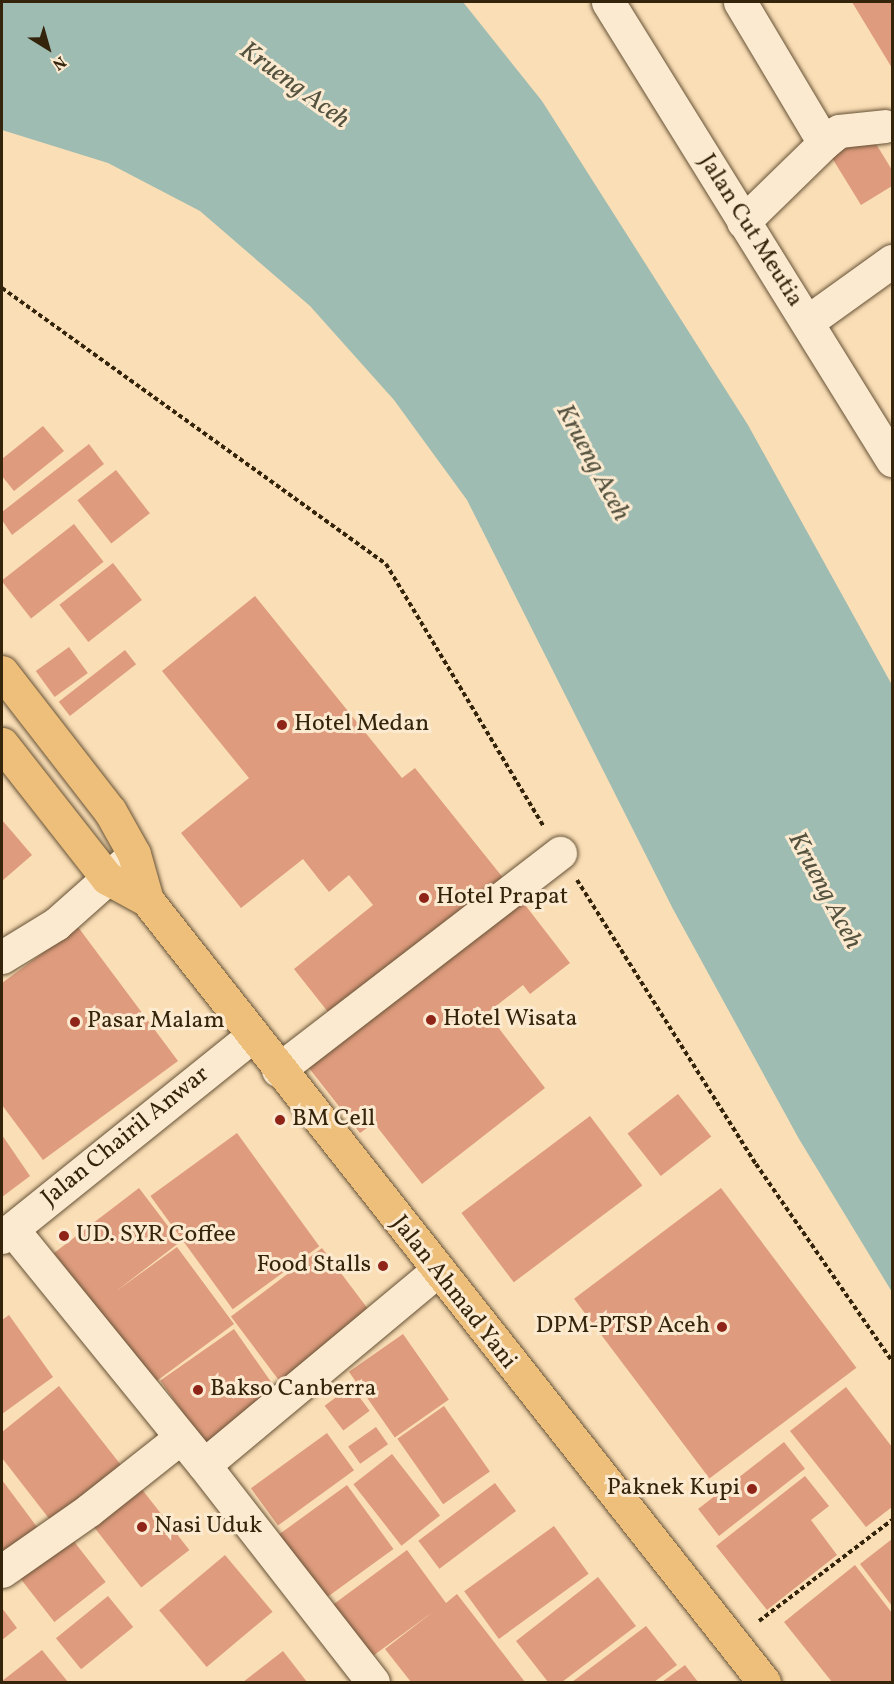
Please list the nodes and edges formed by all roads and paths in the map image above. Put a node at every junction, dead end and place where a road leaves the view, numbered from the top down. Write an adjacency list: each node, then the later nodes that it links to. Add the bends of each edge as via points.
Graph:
1 (608, 2): 5 (street, Jalan Cut Meutia)
2 (740, 2): 4 (street)
3 (885, 126): 4 (street, via 839,131)
4 (824, 143): 5 (street)
5 (743, 222): 8 (street, Jalan Cut Meutia)
6 (892, 261): 8 (street)
7 (2, 288): 12 (path, via 386,564)
8 (807, 322): 9 (street, Jalan Cut Meutia)
9 (891, 455)
10 (2, 672): 13 (main road, Jalan Ahmad Yani, via 110,811)
11 (2, 744): 14 (main road, Jalan Ahmad Yani)
12 (560, 853): 18 (street); 21 (path, via 756,1164)
13 (134, 854): 14 (street); 15 (main road, Jalan Ahmad Yani)
14 (107, 878): 15 (main road, Jalan Ahmad Yani); 16 (street, via 56,924)
15 (147, 900): 17 (main road, Jalan Ahmad Yani)
16 (2, 957)
17 (251, 1036): 18 (main road, Jalan Ahmad Yani); 19 (street, Jalan Chairil Anwar)
18 (278, 1070): 20 (main road, Jalan Ahmad Yani)
19 (7, 1233): 22 (street)
20 (436, 1272): 23 (street); 26 (main road, Jalan Ahmad Yani)
21 (892, 1361)
22 (181, 1437): 23 (street); 25 (street, via 89,1510)
23 (204, 1465): 27 (street)
24 (892, 1520): 26 (path)
25 (2, 1571)
26 (732, 1642): 28 (main road, Jalan Ahmad Yani)
27 (373, 1683)
28 (764, 1683)

